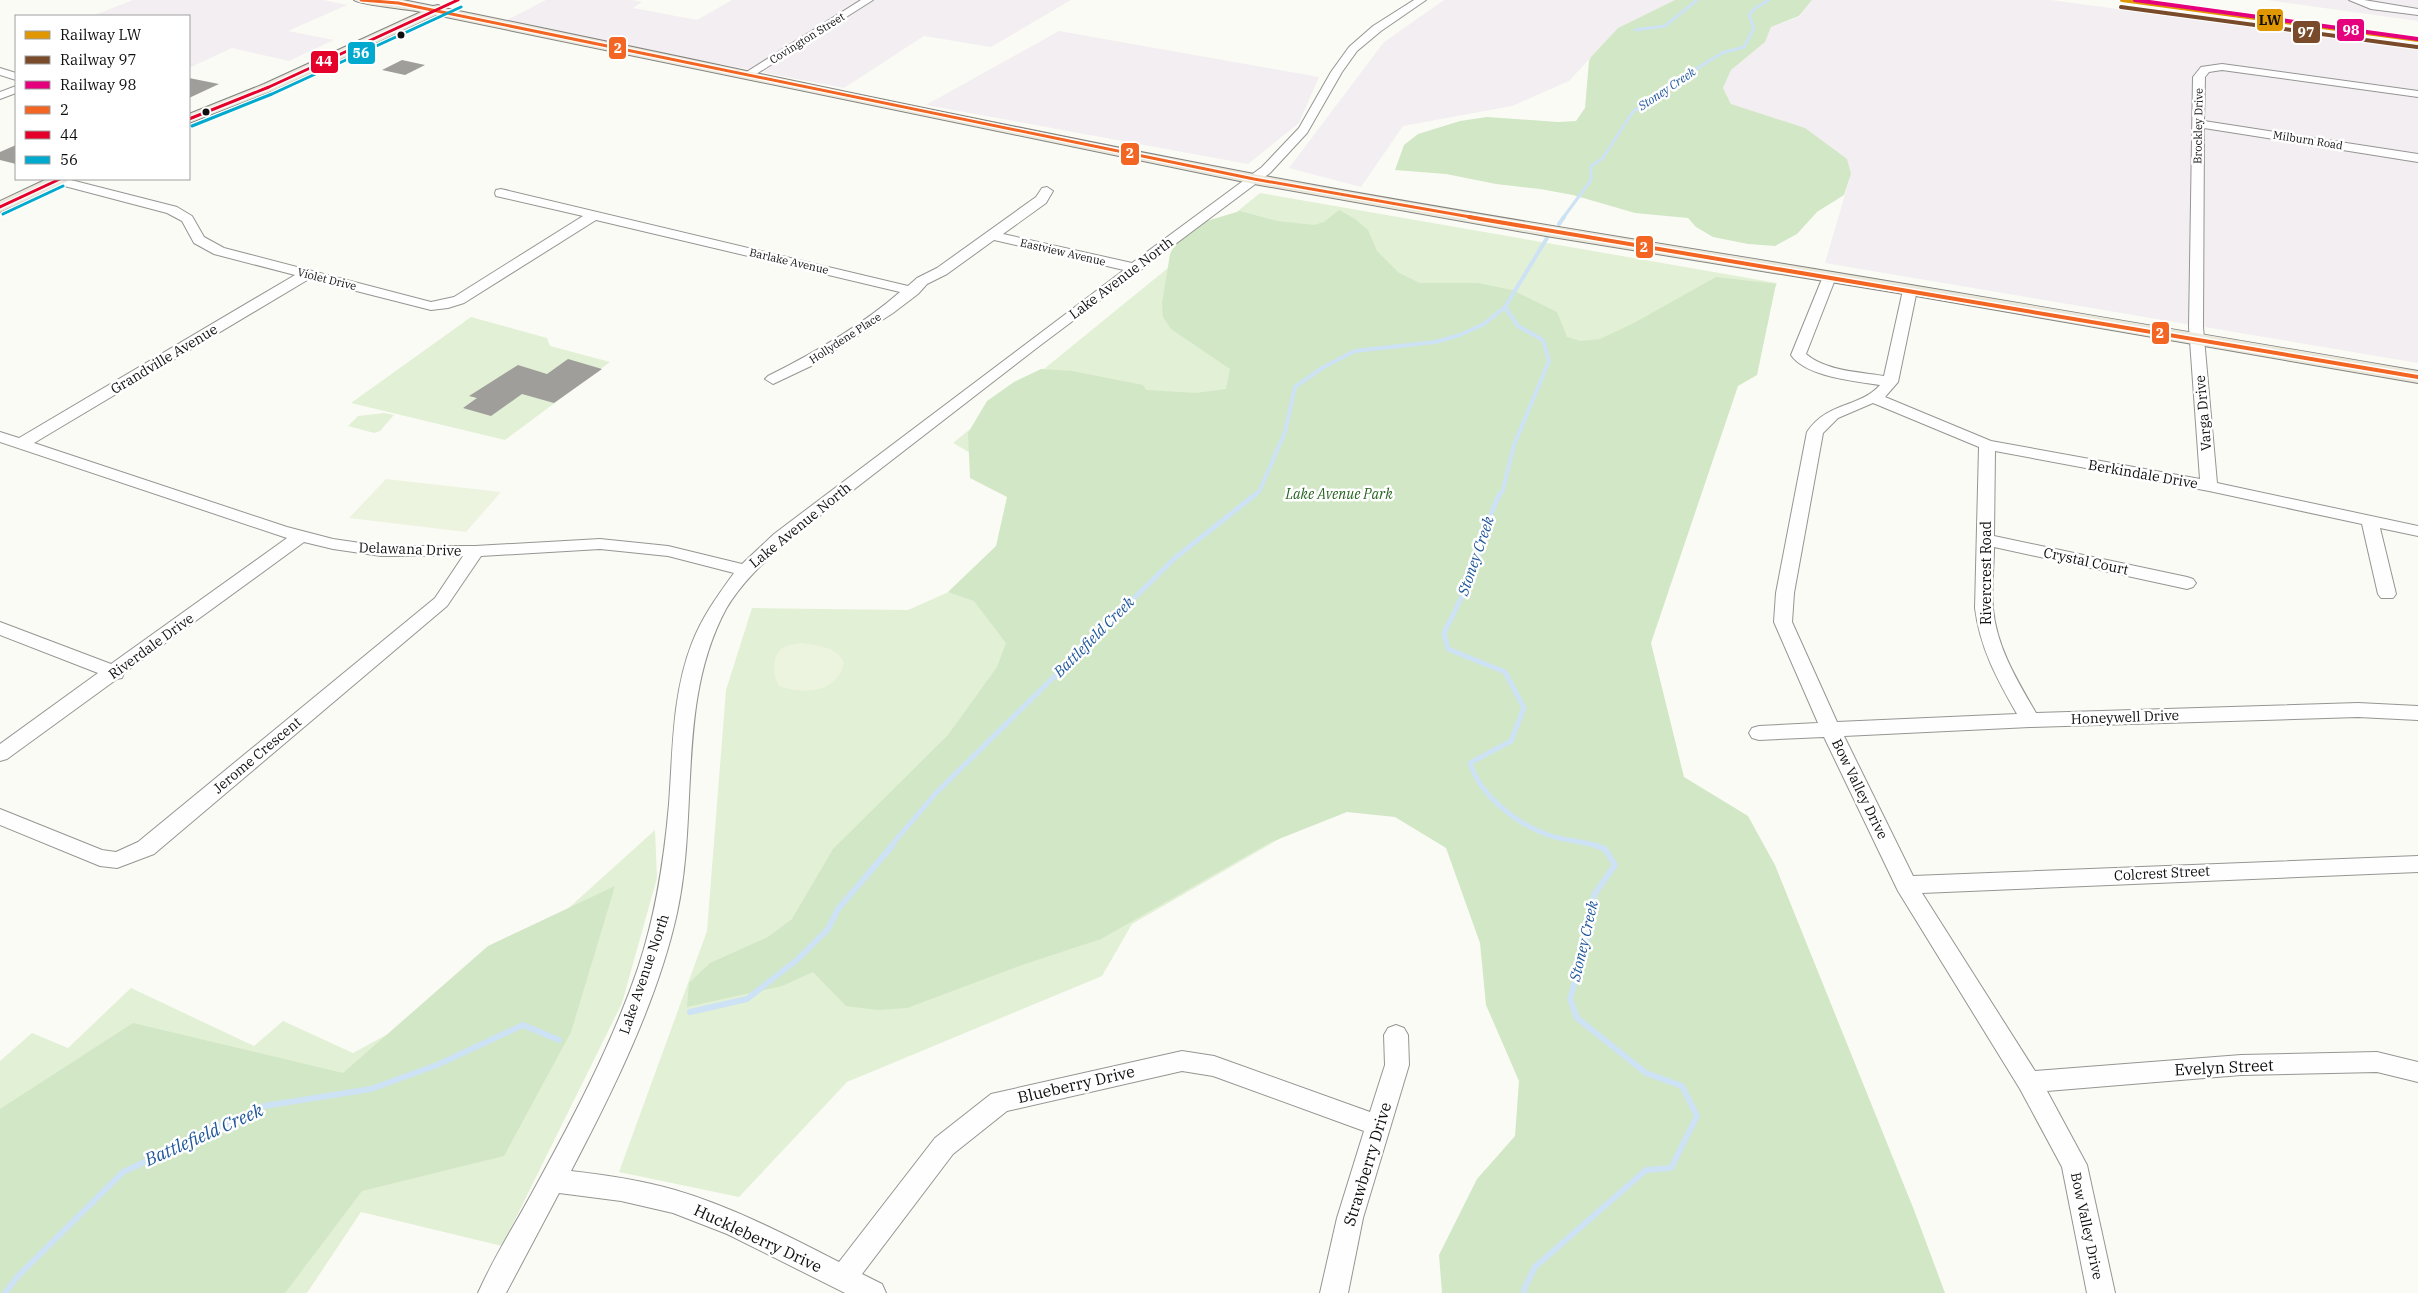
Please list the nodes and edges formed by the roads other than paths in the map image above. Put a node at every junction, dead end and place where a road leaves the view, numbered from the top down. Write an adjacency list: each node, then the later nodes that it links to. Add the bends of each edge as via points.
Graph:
1 (364, 0): 6 (main road)
2 (458, 0): 6 (main road)
3 (868, 0): 9 (street, Covington Street)
4 (1421, 0): 17 (street, Lake Avenue North, via 1353,50 1292,145)
5 (2354, 0): 7 (street, via 2371,6)
6 (427, 10): 9 (main road, via 708,73); 14 (main road, via 263,90)
7 (2418, 12)
8 (0, 71): 10 (street)
9 (746, 76): 17 (main road)
10 (15, 77)
11 (15, 89): 13 (street)
12 (2418, 94): 15 (street, Brockley Drive, via 2212,67 2205,69 2199,77)
13 (0, 96)
14 (190, 118)
15 (2199, 124): 16 (street, Milburn Road); 29 (street, Brockley Drive)
16 (2418, 158)
17 (1254, 179): 24 (street, Lake Avenue North); 26 (main road)
18 (58, 180): 21 (main road); 25 (street, Violet Drive, via 170,209 187,219 199,240 209,247)
19 (1047, 191): 23 (street, via 1042,200)
20 (501, 193): 22 (street, Barlake Avenue)
21 (0, 207)
22 (594, 215): 25 (street, Violet Drive, via 448,304 431,306); 28 (street, Barlake Avenue)
23 (992, 236): 24 (street, Eastview Avenue); 28 (street, via 922,281)
24 (1134, 268): 43 (street, Lake Avenue North, via 780,538)
25 (307, 274): 35 (street, Grandville Avenue)
26 (1828, 277): 27 (main road); 32 (street, via 1798,355 1804,363)
27 (1910, 290): 29 (main road); 32 (street)
28 (913, 291): 31 (street, Hollydene Place, via 806,363)
29 (2196, 339): 30 (main road); 37 (street, Varga Drive)
30 (2418, 377)
31 (773, 379)
32 (1890, 382): 33 (street, Bow Valley Drive, via 1885,391)
33 (1874, 398): 36 (street, Berkindale Drive); 50 (street, Bow Valley Drive, via 1837,411 1820,423 1815,432 1785,593 1783,622)
34 (0, 437): 35 (street, Delawana Drive)
35 (21, 444): 40 (street, Delawana Drive)
36 (1987, 445): 37 (street, Berkindale Drive); 41 (street, Rivercrest Road)
37 (2209, 486): 38 (street, Berkindale Drive)
38 (2370, 521): 39 (street, Berkindale Drive); 45 (street)
39 (2418, 531)
40 (301, 536): 42 (street, Delawana Drive, via 381,551); 47 (street, Riverdale Drive)
41 (1986, 540): 44 (street, Crystal Court); 49 (street, Rivercrest Road, via 1986,629 1991,650)
42 (475, 551): 43 (street, Delawana Drive, via 600,544 668,551); 53 (street, Jerome Crescent, via 441,602 146,848 118,860 100,858)
43 (744, 570): 60 (street, Lake Avenue North, via 712,616 691,672 677,835 664,920 620,1043)
44 (2186, 583)
45 (2387, 594)
46 (0, 628): 47 (street)
47 (115, 673): 52 (street, Riverdale Drive)
48 (2418, 713): 49 (street, Honeywell Drive, via 2358,710)
49 (2030, 720): 50 (street, Honeywell Drive)
50 (1831, 730): 51 (street, Honeywell Drive); 55 (street, Bow Valley Drive)
51 (1759, 733)
52 (0, 754)
53 (0, 817)
54 (2418, 864): 55 (street, Colcrest Street)
55 (1906, 884): 58 (street, Bow Valley Drive)
56 (1396, 1035): 59 (street, Strawberry Drive, via 1397,1065)
57 (2418, 1072): 58 (street, Evelyn Street, via 2377,1062 2241,1065)
58 (2030, 1082): 65 (street, Bow Valley Drive, via 2074,1165)
59 (1379, 1126): 61 (street, Blueberry Drive, via 1214,1066 1182,1060 1000,1102 944,1146); 64 (street, Strawberry Drive, via 1350,1218)
60 (551, 1181): 61 (street, Huckleberry Drive, via 596,1185 688,1206 725,1220); 62 (street, Lake Avenue North)
61 (843, 1278): 63 (street, Huckleberry Drive)
62 (492, 1293)
63 (872, 1293)
64 (1334, 1293)
65 (2101, 1293)

